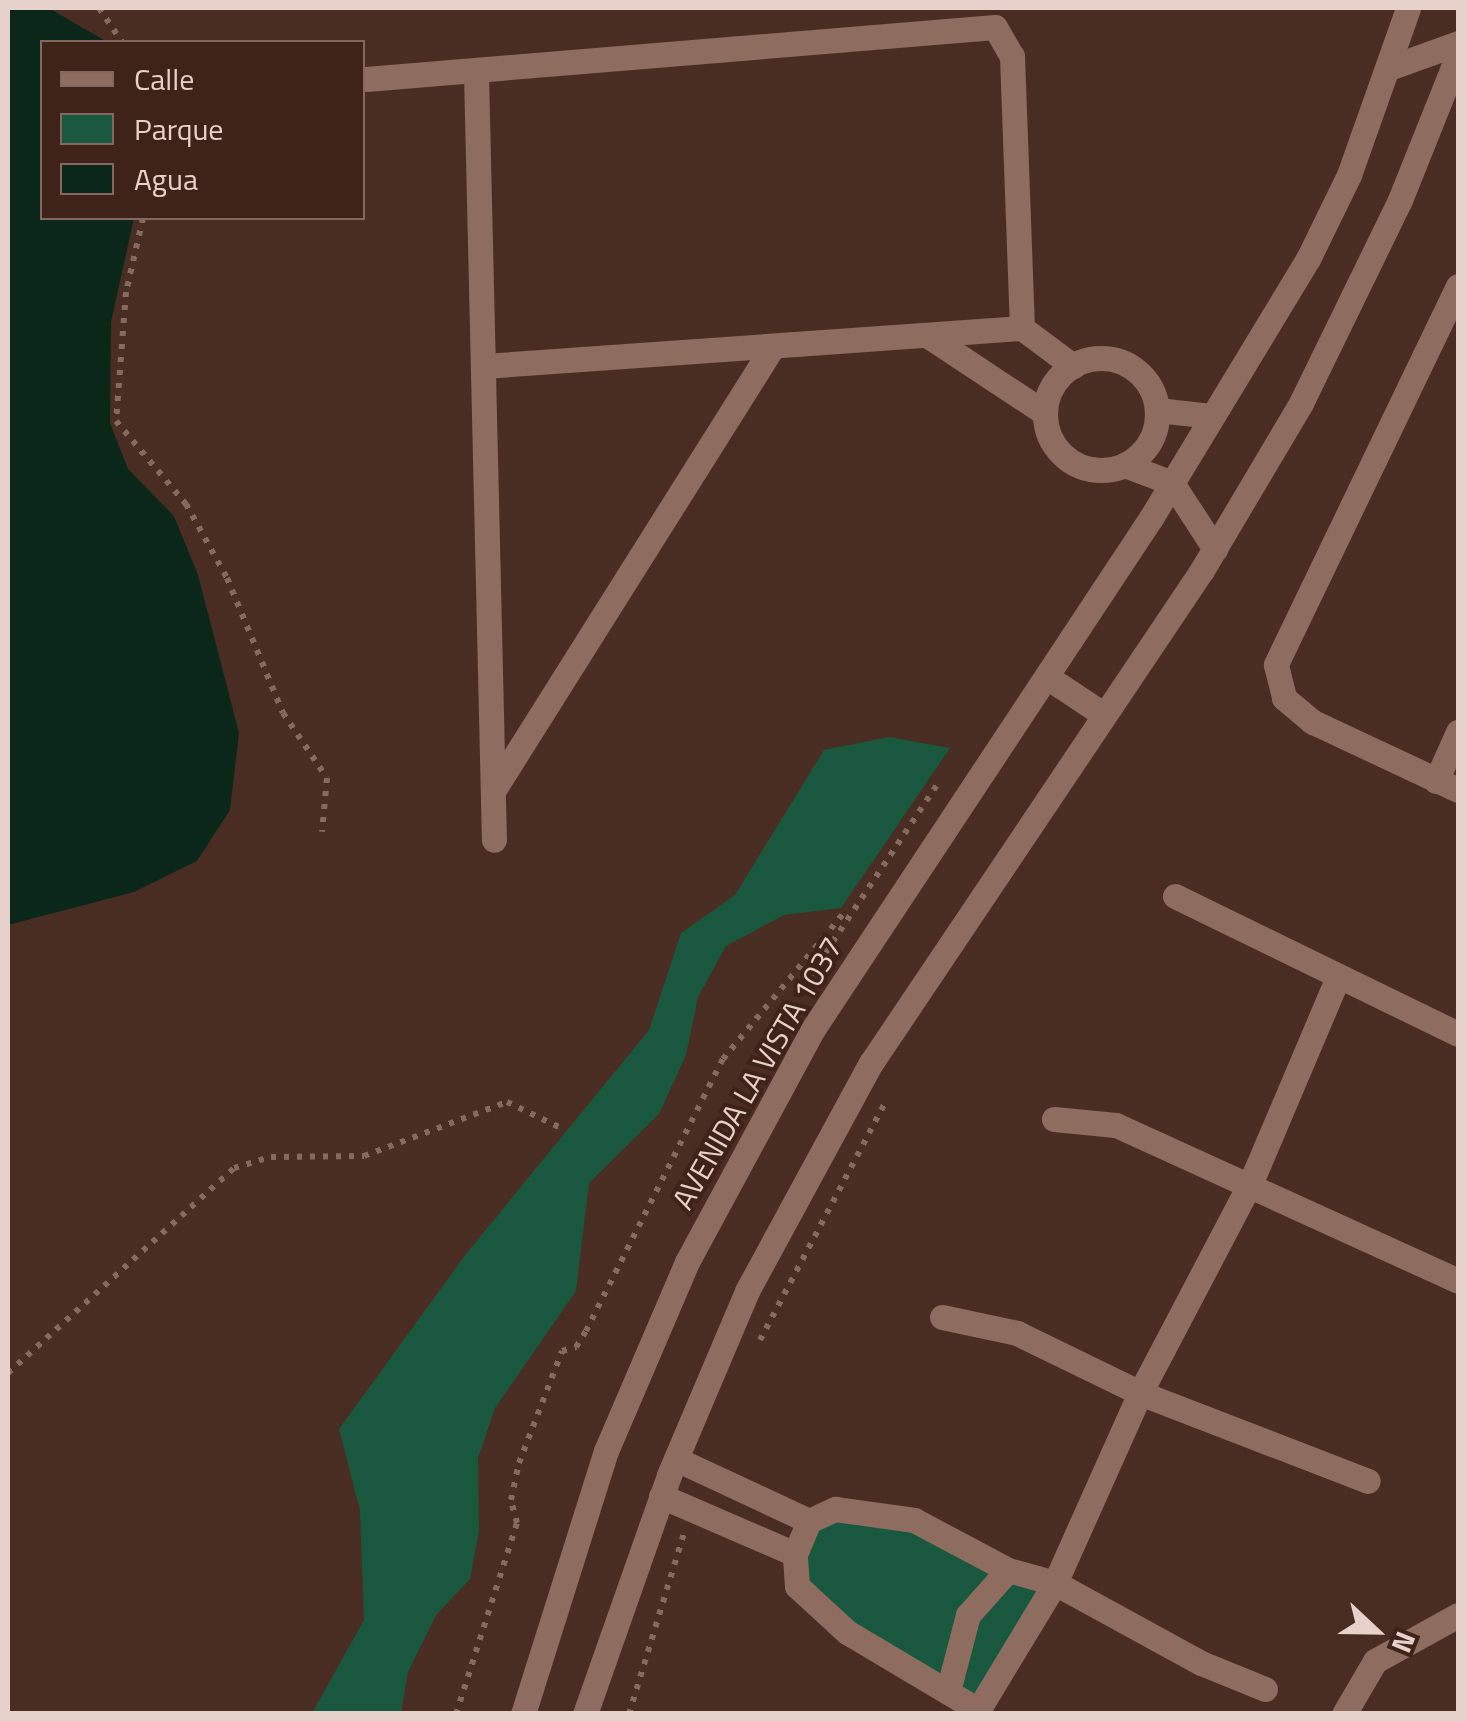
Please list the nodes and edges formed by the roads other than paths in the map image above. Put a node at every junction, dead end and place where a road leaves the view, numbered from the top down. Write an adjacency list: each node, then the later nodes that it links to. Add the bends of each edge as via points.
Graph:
1 (1408, 8): 4 (street, AVENIDA LA VISTA 1037)
2 (1458, 42): 4 (street)
3 (1458, 55): 18 (street, via 1400,200 1302,403)
4 (1389, 68): 15 (street, AVENIDA LA VISTA 1037, via 1308,259)
5 (476, 73): 6 (street); 8 (street, via 995,27 1012,56); 11 (street)
6 (366, 79)
7 (1458, 286): 22 (street, via 1276,666 1284,698 1313,722)
8 (1022, 328): 9 (street); 12 (street)
9 (930, 337): 10 (street); 14 (street)
10 (770, 352): 11 (street); 23 (street)
11 (484, 366): 23 (street)
12 (1074, 366): 13 (street, via 1100,358 1127,365 1148,383); 14 (street, via 1053,386)
13 (1157, 410): 15 (street); 16 (street, via 1152,436)
14 (1045, 413): 16 (street, via 1064,456 1093,470)
15 (1211, 416): 17 (street, AVENIDA LA VISTA 1037)
16 (1125, 465): 17 (street)
17 (1172, 483): 18 (street); 19 (street, AVENIDA LA VISTA 1037)
18 (1209, 560): 20 (street)
19 (1047, 677): 20 (street); 43 (street, AVENIDA LA VISTA 1037, via 814,1029 687,1262 606,1451)
20 (1102, 714): 33 (street, via 871,1063 746,1291)
21 (1458, 732): 22 (street)
22 (1447, 785)
23 (493, 790): 24 (street)
24 (494, 840)
25 (1174, 896): 26 (street)
26 (1337, 979): 27 (street); 29 (street)
27 (1458, 1034)
28 (1054, 1119): 29 (street, via 1116,1124)
29 (1251, 1182): 30 (street); 32 (street)
30 (1458, 1281)
31 (942, 1317): 32 (street, via 1016,1333)
32 (1140, 1393): 34 (street); 39 (street)
33 (676, 1459): 35 (street); 36 (street)
34 (1368, 1480)
35 (662, 1496): 37 (street); 45 (street)
36 (809, 1521): 37 (street); 38 (street, via 835,1509 914,1520)
37 (795, 1554): 42 (street, via 798,1586 848,1632)
38 (1008, 1570): 39 (street); 42 (street, via 968,1616)
39 (1055, 1583): 41 (street, via 1201,1664); 44 (street)
40 (1458, 1615): 46 (street, via 1376,1661)
41 (1265, 1689)
42 (948, 1691): 44 (street)
43 (525, 1712)
44 (978, 1712)
45 (585, 1714)
46 (1344, 1714)

